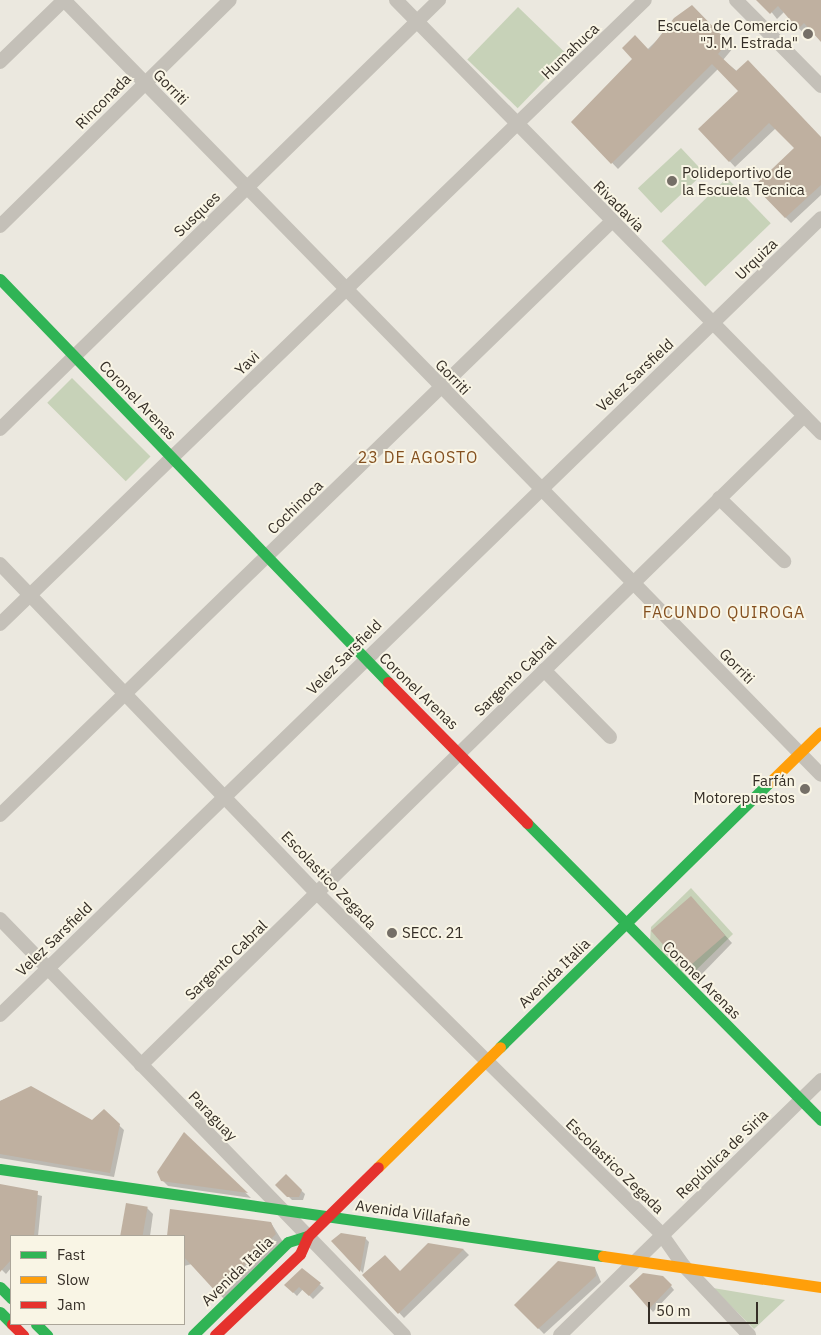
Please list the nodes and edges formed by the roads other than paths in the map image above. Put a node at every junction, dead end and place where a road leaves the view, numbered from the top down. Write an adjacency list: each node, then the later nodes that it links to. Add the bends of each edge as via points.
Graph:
1 (64, 0): 8 (street); 9 (street, Gorriti)
2 (230, 0): 9 (street, Rinconada)
3 (396, 0): 7 (street, Rivadavia)
4 (440, 0): 7 (street, Susques)
5 (645, 0): 11 (street, Humahuca)
6 (736, 0): 10 (street)
7 (416, 23): 11 (street, Rivadavia); 12 (street, Susques)
8 (0, 62)
9 (145, 84): 12 (street, Gorriti); 15 (street, Rinconada)
10 (821, 86)
11 (517, 125): 14 (street, Rivadavia); 17 (street, Yavi)
12 (246, 188): 17 (street, Gorriti); 19 (street, Susques)
13 (821, 218): 18 (street, Urquiza)
14 (612, 221): 18 (street, Rivadavia); 20 (street, Cochinoca)
15 (0, 226)
16 (0, 279): 19 (street, Coronel Arenas)
17 (346, 290): 20 (street, Gorriti); 24 (street, Yavi)
18 (713, 324): 21 (street, Rivadavia); 25 (street, Velez Sarsfield)
19 (74, 356): 22 (street, Susques); 24 (street, Coronel Arenas)
20 (440, 388): 25 (street, Gorriti); 27 (street, Cochinoca)
21 (804, 416): 23 (street, Rivadavia); 26 (street, Sargento Cabral)
22 (0, 429)
23 (821, 433)
24 (173, 458): 27 (street, Coronel Arenas); 31 (street, Yavi)
25 (538, 488): 30 (street, Gorriti); 33 (street, Velez Sarsfield)
26 (719, 498): 28 (street); 30 (street, Sargento Cabral)
27 (267, 556): 33 (street, Coronel Arenas); 35 (street, Cochinoca)
28 (784, 561)
29 (0, 564): 31 (street, Escolastico Zegada)
30 (632, 584): 34 (street, Sargento Cabral); 39 (street, Gorriti)
31 (30, 595): 32 (street, Yavi); 35 (street, Escolastico Zegada)
32 (0, 624)
33 (365, 659): 38 (street, Coronel Arenas); 41 (street, Velez Sarsfield)
34 (544, 670): 37 (street); 38 (street, Sargento Cabral)
35 (126, 693): 41 (street, Escolastico Zegada); 42 (street, Cochinoca)
36 (821, 732): 39 (street, Avenida Italia)
37 (610, 737)
38 (460, 752): 43 (street, Sargento Cabral); 45 (street, Coronel Arenas)
39 (800, 753): 40 (street, Gorriti); 45 (street, Avenida Italia)
40 (821, 775)
41 (227, 796): 43 (street, Escolastico Zegada); 46 (street, Velez Sarsfield)
42 (0, 815)
43 (317, 893): 48 (street, Escolastico Zegada); 49 (street, Sargento Cabral)
44 (0, 919): 46 (street, Paraguay)
45 (625, 924): 48 (street, Avenida Italia); 51 (street, Coronel Arenas)
46 (47, 967): 47 (street, Velez Sarsfield); 49 (street, Paraguay)
47 (0, 1015)
48 (485, 1061): 55 (street, Avenida Italia); 56 (street, Escolastico Zegada)
49 (141, 1065): 54 (street, Paraguay)
50 (821, 1080): 51 (street, República de Siria)
51 (801, 1099): 52 (street, Coronel Arenas); 56 (street, República de Siria)
52 (821, 1120)
53 (0, 1169): 54 (street, Avenida Villafañe)
54 (279, 1207): 55 (street, Avenida Villafañe); 57 (street, Paraguay)
55 (328, 1216): 57 (street, Avenida Italia); 58 (street, Avenida Villafañe)
56 (662, 1235): 58 (street, República de Siria); 59 (street, Escolastico Zegada)
57 (308, 1236): 69 (street, Avenida Italia, via 288,1242); 70 (street, Avenida Italia, via 300,1254); 71 (street, Paraguay)
58 (638, 1260): 59 (street, Avenida Villafañe); 72 (street, República de Siria)
59 (684, 1266): 61 (street, Avenida Villafañe); 73 (street)
60 (0, 1287): 62 (street)
61 (821, 1287)
62 (10, 1297)
63 (0, 1312): 64 (street)
64 (10, 1322)
65 (13, 1325): 67 (street)
66 (37, 1325): 68 (street)
67 (23, 1335)
68 (47, 1335)
69 (193, 1335)
70 (215, 1335)
71 (404, 1335)
72 (560, 1335)
73 (749, 1335)

